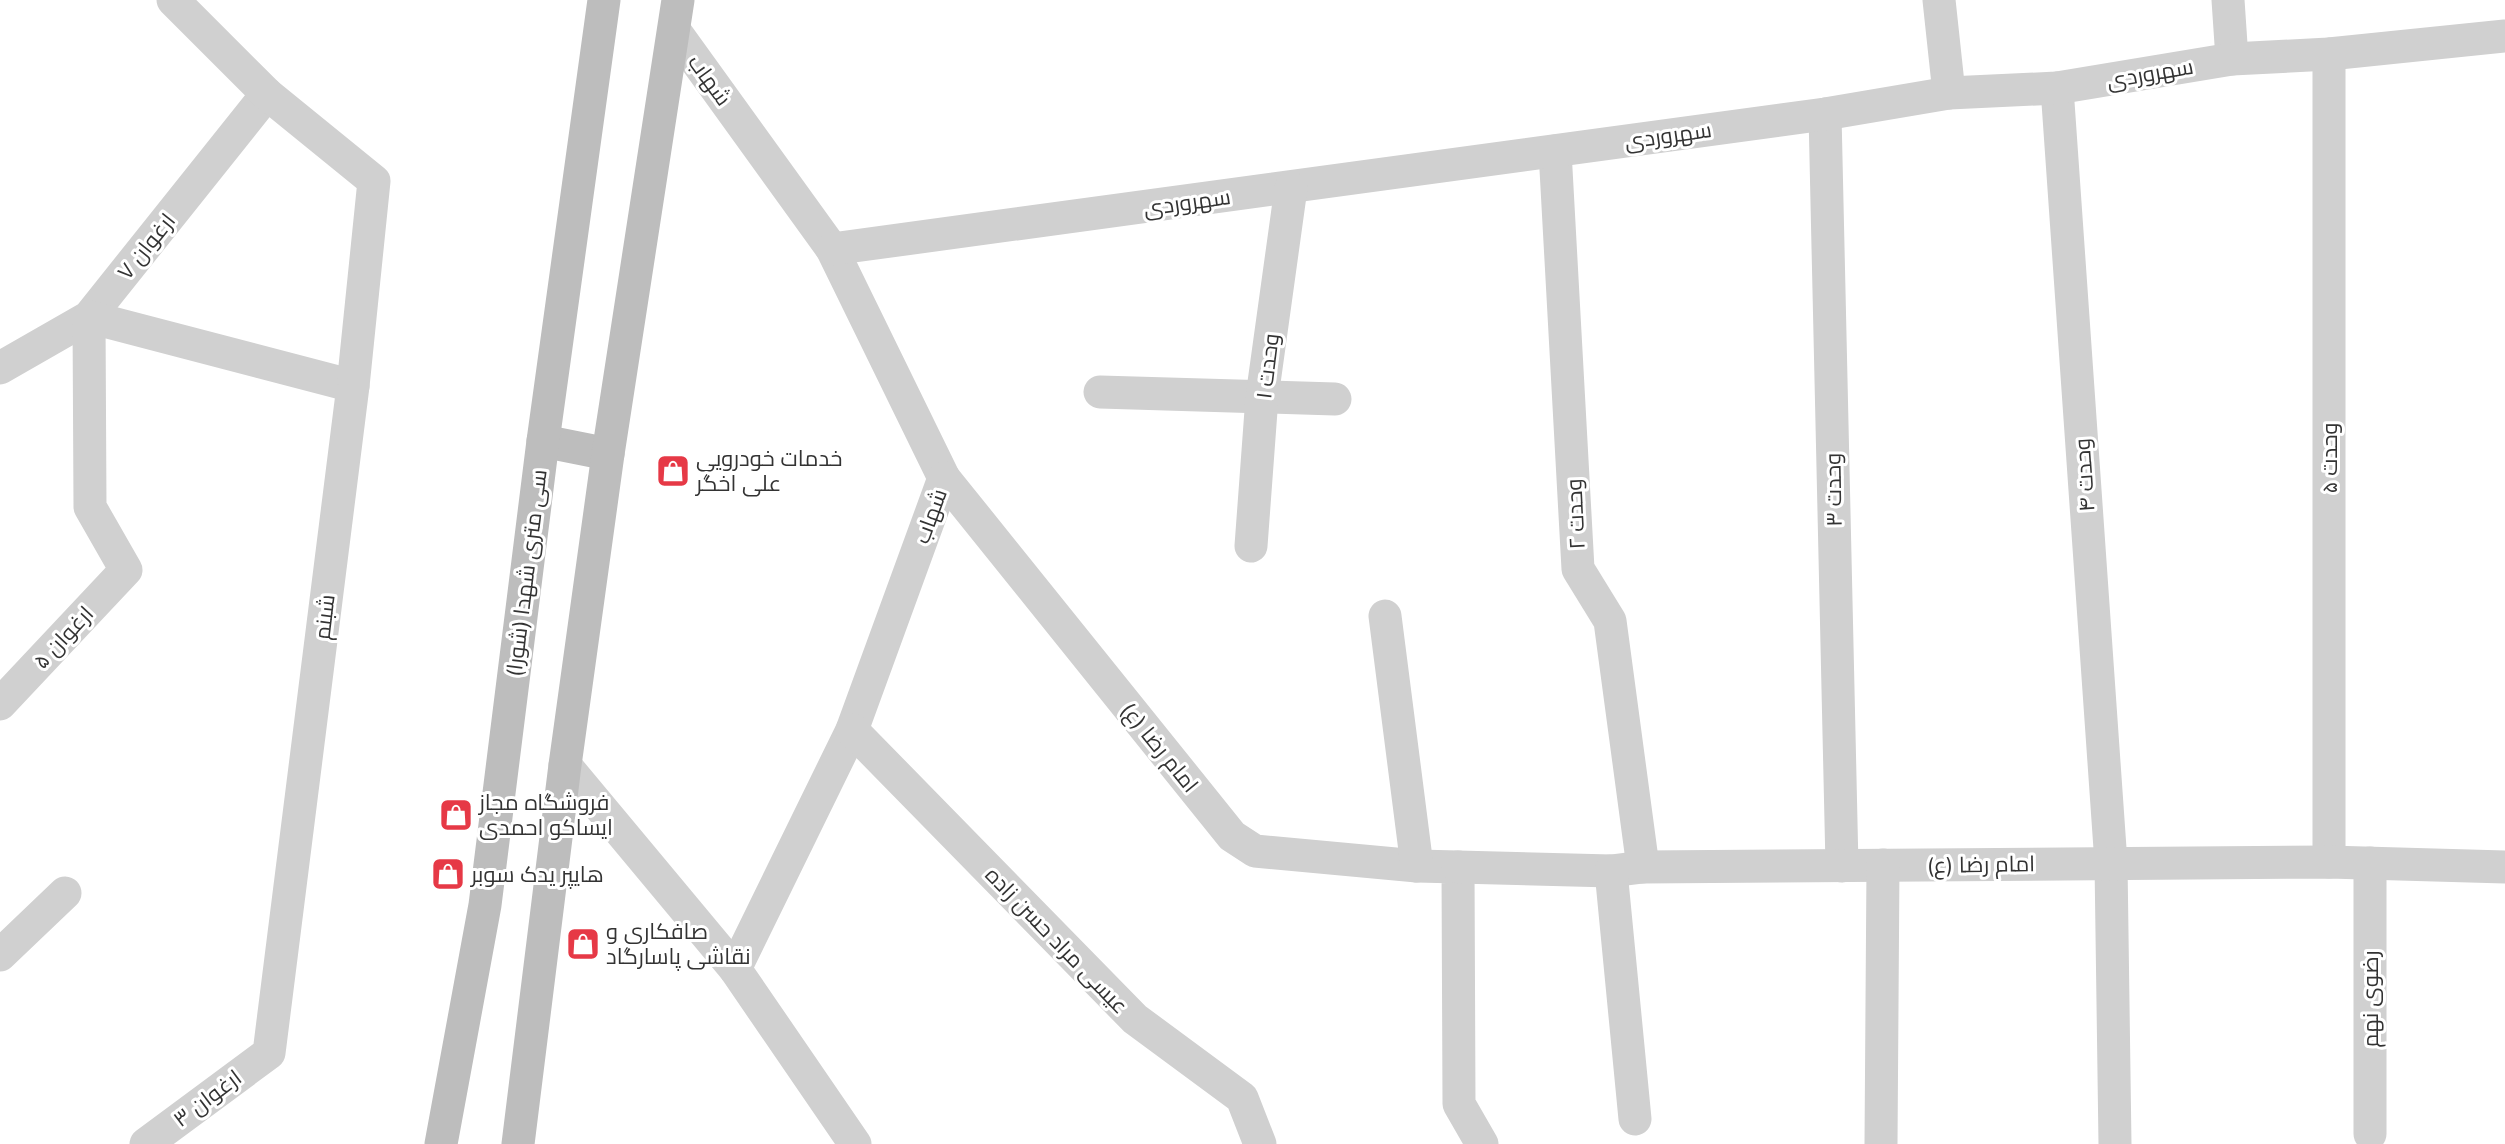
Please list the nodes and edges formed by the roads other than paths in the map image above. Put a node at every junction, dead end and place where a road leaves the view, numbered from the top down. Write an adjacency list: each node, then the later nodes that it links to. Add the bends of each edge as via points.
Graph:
1 (173, 0): 11 (street)
2 (604, 0): 22 (main road, سی متری شهدا (شورا))
3 (1939, 0): 10 (street)
4 (2228, 0): 8 (street)
5 (676, 15): 15 (street, شهاب); 23 (main road)
6 (2505, 36): 7 (street, سهروردی)
7 (2329, 54): 8 (street, سهروردی); 30 (street, وحدت ۵)
8 (2232, 59): 9 (street, سهروردی)
9 (2057, 88): 10 (street, سهروردی); 31 (street, وحدت ۴)
10 (1949, 93): 12 (street, سهروردی)
11 (267, 94): 16 (street, ارغوان ۷); 18 (street, شبنم, via 374,181)
12 (1825, 114): 13 (street, سهروردی); 35 (street, وحدت ۳)
13 (1555, 151): 14 (street, سهروردی); 37 (street, وحدت ۲, via 1578,569 1610,621)
14 (1291, 188): 15 (street, سهروردی); 20 (street, وحدت ۱)
15 (832, 249): 24 (street, شهاب)
16 (89, 317): 17 (street, ارغوان ۷); 18 (street); 27 (street, ارغوان ۵, via 90,507 126,570)
17 (0, 368)
18 (353, 386): 43 (street, شبنم)
19 (1100, 392): 20 (street)
20 (1262, 397): 21 (street); 25 (street, وحدت ۱)
21 (1335, 399)
22 (543, 441): 23 (main road); 47 (main road, سی متری شهدا (شورا), via 484,905)
23 (608, 454): 29 (main road)
24 (944, 478): 28 (street, شهاب); 34 (street, امام رضا (ع), via 1232,836 1255,851)
25 (1251, 546)
26 (1385, 616): 34 (street)
27 (0, 704)
28 (852, 730): 42 (street, شهاب); 50 (street, عیسی مراد حسن زاده, via 1135,1019 1242,1098)
29 (566, 765): 42 (street); 48 (main road)
30 (2329, 862): 31 (street, امام رضا (ع)); 32 (street, امام رضا (ع))
31 (2111, 863): 33 (street, امام رضا (ع)); 53 (street, وحدت ۴)
32 (2370, 863): 38 (street, امام رضا (ع)); 45 (street, رضوی نهم)
33 (1883, 865): 35 (street, امام رضا (ع)); 52 (street)
34 (1417, 866): 36 (street, امام رضا (ع))
35 (1842, 866): 37 (street, امام رضا (ع))
36 (1458, 867): 39 (street, امام رضا (ع)); 51 (street, via 1459,1104)
37 (1643, 867): 39 (street, امام رضا (ع))
38 (2505, 867)
39 (1611, 871): 44 (street)
40 (65, 893): 41 (street)
41 (0, 955)
42 (735, 969): 49 (street)
43 (268, 1053): 46 (street, ارغوان ۳)
44 (1635, 1119)
45 (2370, 1134)
46 (146, 1144)
47 (441, 1144)
48 (518, 1144)
49 (855, 1144)
50 (1260, 1144)
51 (1482, 1144)
52 (1881, 1144)
53 (2115, 1144)

